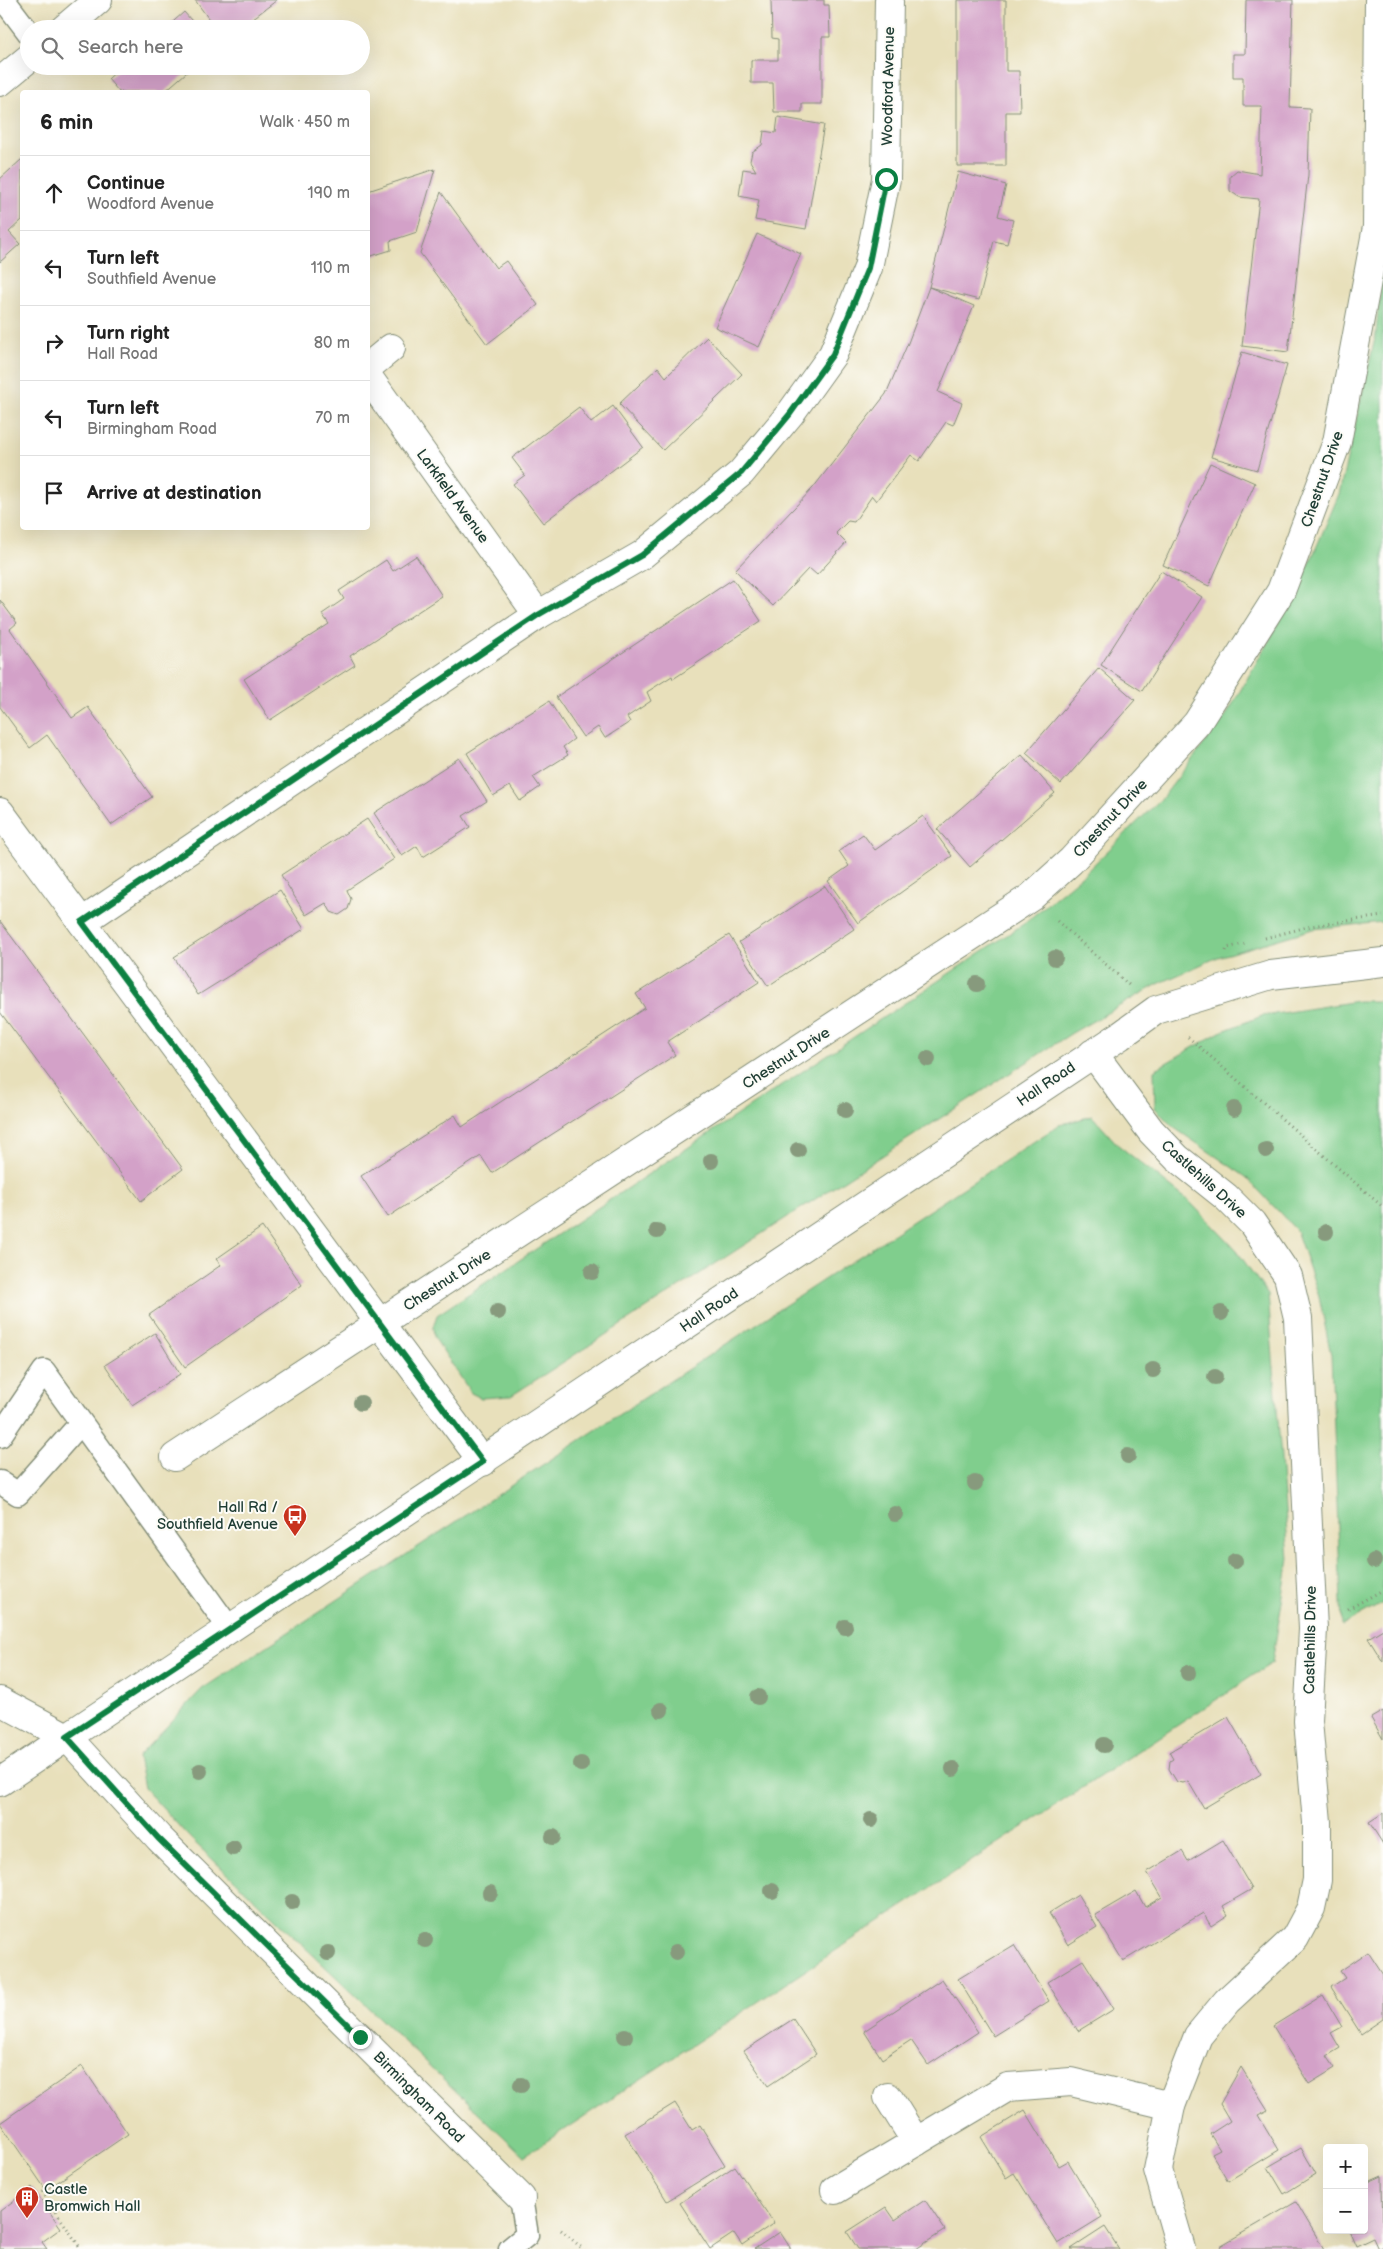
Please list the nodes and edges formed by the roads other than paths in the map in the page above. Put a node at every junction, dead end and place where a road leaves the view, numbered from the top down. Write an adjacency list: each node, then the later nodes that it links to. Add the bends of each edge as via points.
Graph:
1 (4, 0): 6 (lane)
2 (98, 0): 5 (street)
3 (889, 0): 12 (street, Woodford Avenue, via 886,179 868,268 833,354 790,414 741,473 642,555)
4 (1379, 0): 17 (street, Chestnut Drive, via 1377,228 1337,442 1281,591 1197,723 1071,861 1031,897)
5 (75, 20)
6 (20, 22)
7 (20, 65): 8 (street)
8 (0, 82)
9 (391, 348): 10 (street)
10 (370, 365)
11 (370, 380): 12 (street, Larkfield Avenue)
12 (538, 615): 14 (street, Woodford Avenue)
13 (0, 812): 14 (street)
14 (82, 922): 17 (street)
15 (1383, 962): 16 (street, Hall Road, via 1271,975 1156,1010)
16 (1093, 1053): 21 (street, Hall Road); 28 (street, Castlehills Drive, via 1151,1131 1252,1223 1288,1276 1298,1318 1313,1629 1308,1721 1317,1822 1317,1880 1311,1908 1295,1938 1227,2001 1198,2036)
17 (380, 1324): 20 (street, Chestnut Drive); 21 (street)
18 (80, 1424): 19 (lane, via 44,1371); 22 (lane, via 18,1494); 23 (lane)
19 (0, 1436)
20 (174, 1457)
21 (483, 1462): 23 (street, Hall Road)
22 (0, 1482)
23 (230, 1630): 25 (street, Hall Road)
24 (0, 1701): 25 (street, Birmingham Road)
25 (67, 1737): 26 (street, Hall Road); 31 (street, Birmingham Road, via 158,1838)
26 (0, 1782)
27 (888, 2097): 29 (street)
28 (1171, 2106): 29 (street, via 1071,2082 1008,2087); 33 (street, Castlehills Drive, via 1158,2170)
29 (916, 2142): 30 (street)
30 (835, 2190)
31 (521, 2198): 32 (lane, Birmingham Road, via 527,2235)
32 (510, 2249)
33 (1181, 2249)

